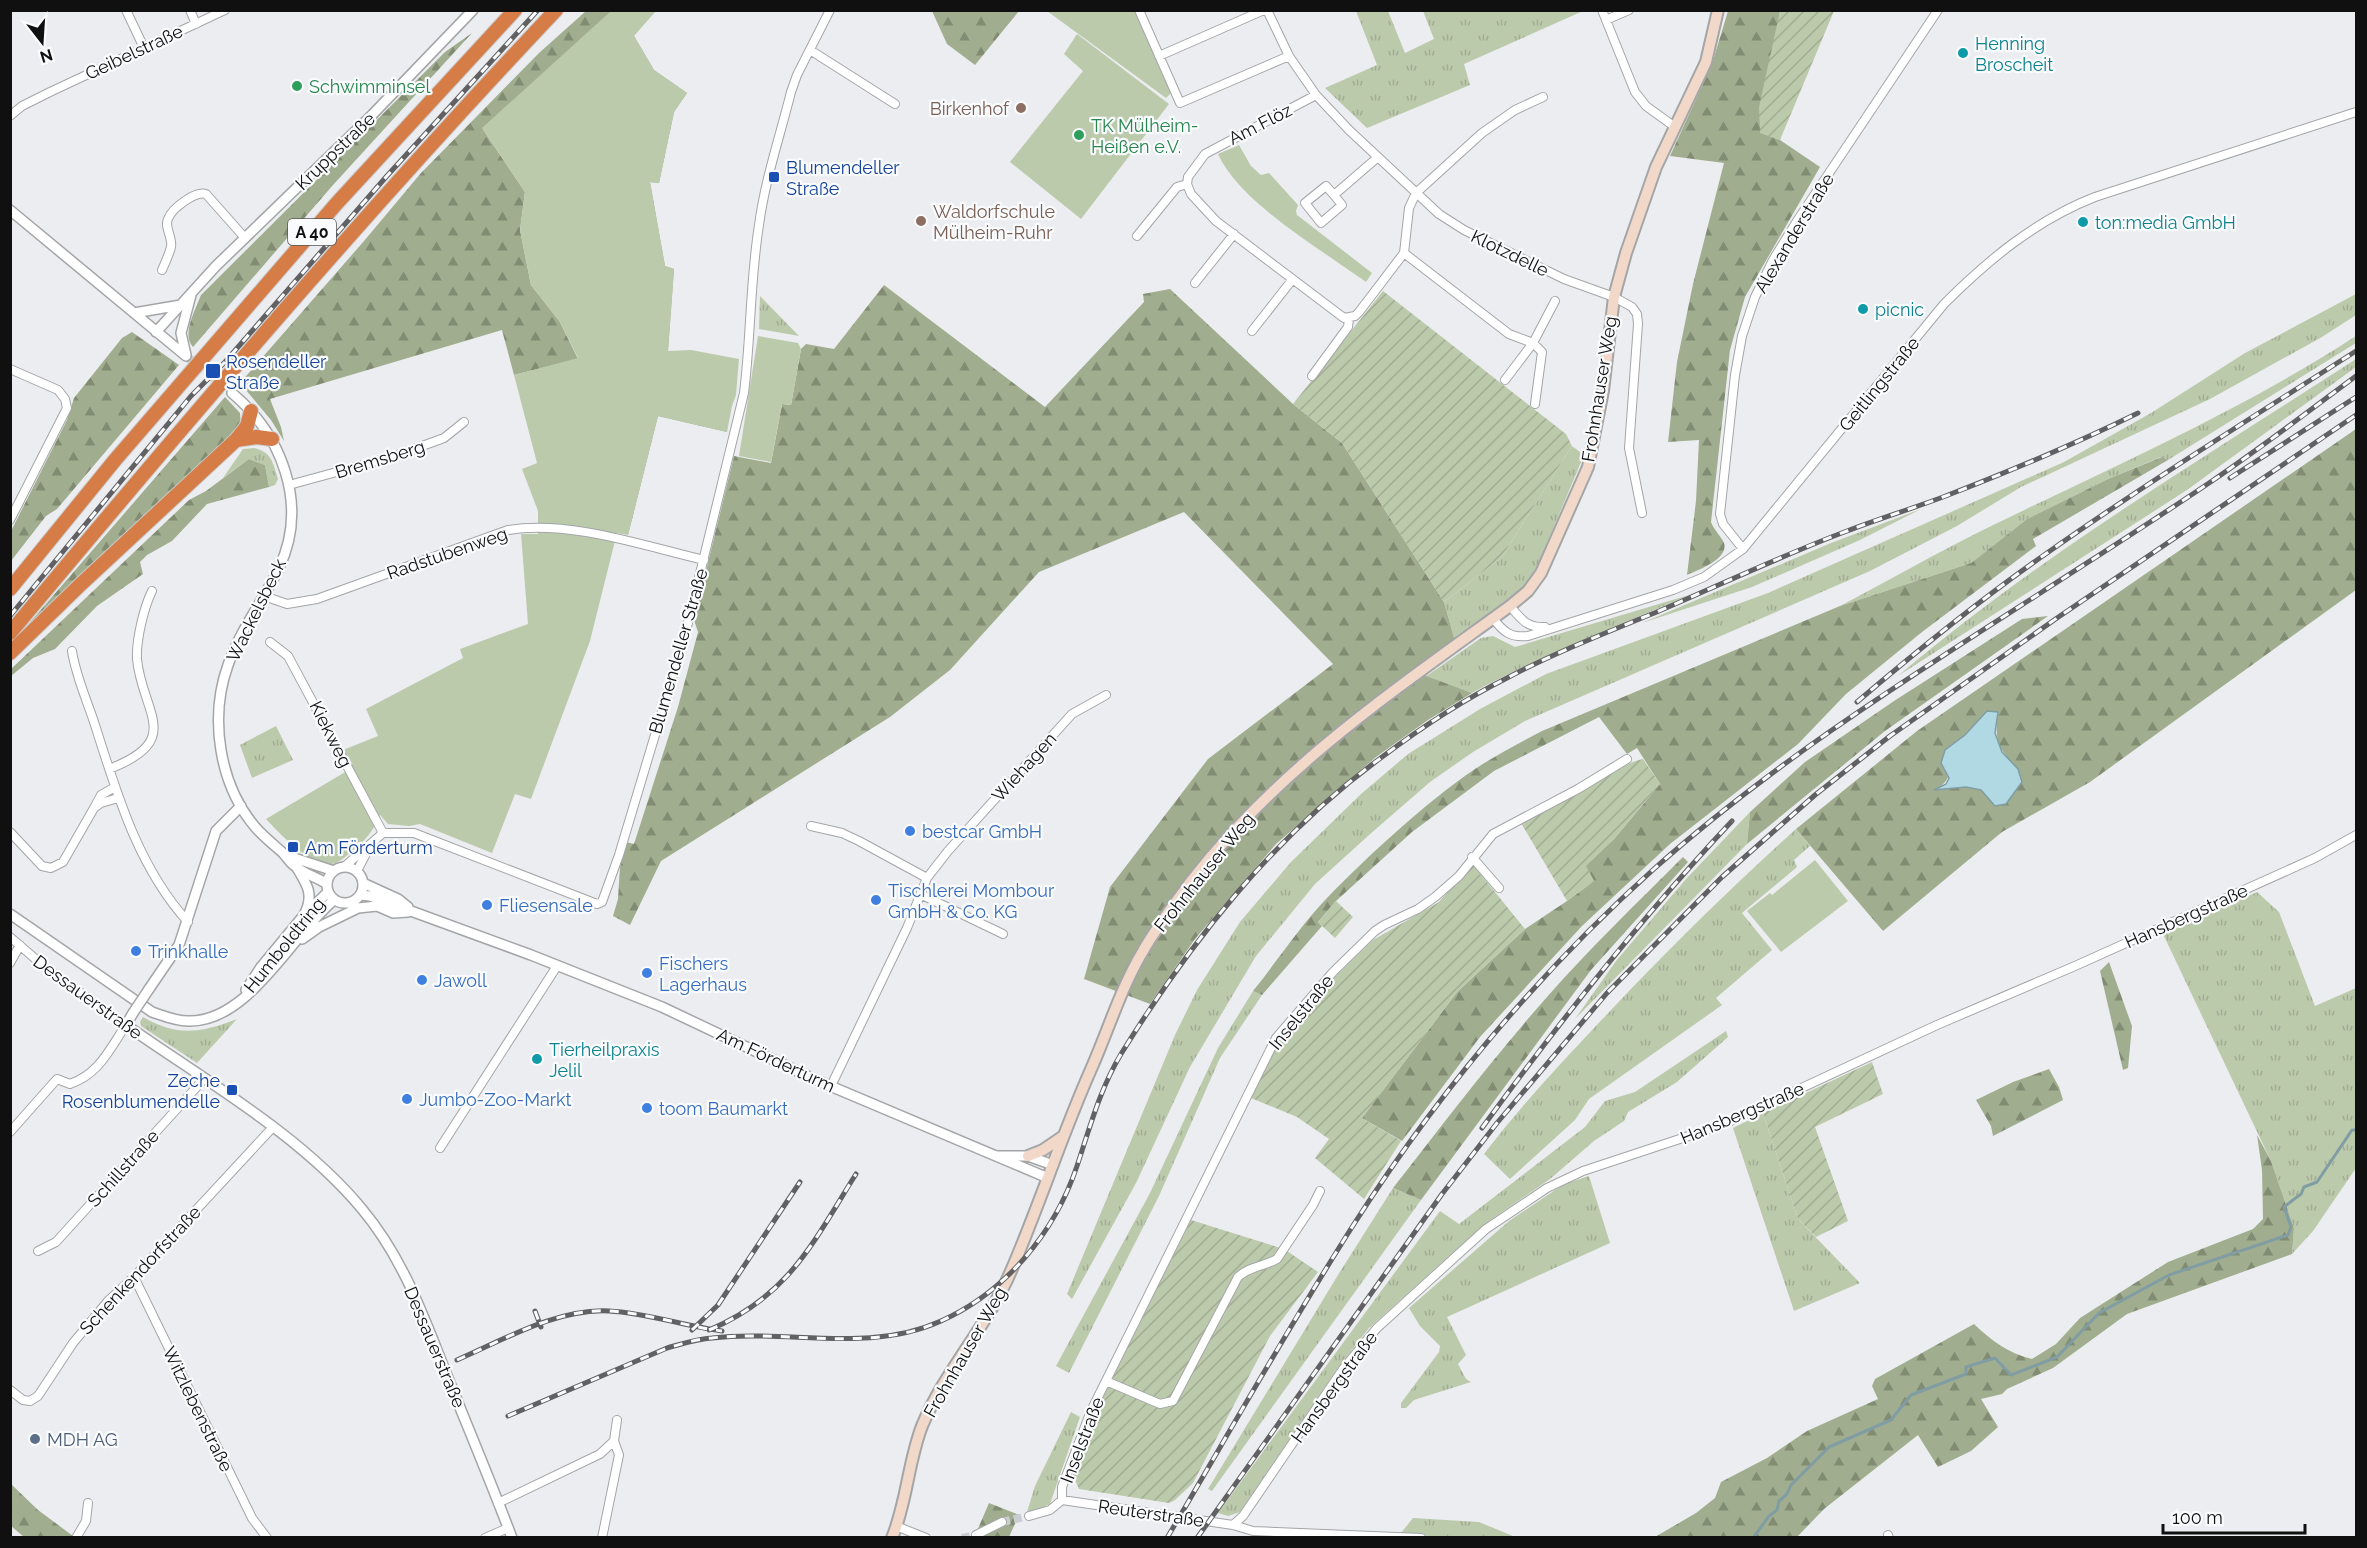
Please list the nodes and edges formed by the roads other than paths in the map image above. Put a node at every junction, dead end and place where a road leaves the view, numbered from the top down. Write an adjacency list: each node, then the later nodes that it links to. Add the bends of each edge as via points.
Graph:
1 (126, 10): 16 (street)
2 (190, 10): 15 (street, Geibelstraße)
3 (225, 10): 15 (street, Geibelstraße)
4 (473, 10): 33 (street, Kruppstraße, via 372,116)
5 (514, 10): 61 (highway, A 40, via 337,203)
6 (556, 10): 67 (highway, A 40, via 313,277)
7 (830, 10): 17 (street, Blumendeller Straße)
8 (1139, 10): 18 (street)
9 (1265, 10): 18 (street, Klotzdelle); 19 (street, Klotzdelle)
10 (1602, 10): 14 (street)
11 (1629, 10): 14 (street)
12 (1718, 10): 25 (main road, Frohnhauser Weg, via 1706,62)
13 (1938, 10): 59 (street, Alexanderstraße, via 1797,221 1755,297 1735,375 1720,514)
14 (1606, 20): 25 (street, via 1635,92 1646,106)
15 (196, 24): 16 (street, Geibelstraße)
16 (144, 48): 24 (street, Geibelstraße, via 22,106)
17 (810, 50): 22 (street); 60 (street, Blumendeller Straße, via 791,92 759,223 744,393)
18 (1159, 56): 19 (street, via 1180,103)
19 (1289, 56): 20 (street, Klotzdelle)
20 (1316, 95): 26 (street, Klotzdelle); 27 (street, Am Flöz, via 1205,154)
21 (1543, 97): 28 (street, via 1515,110 1482,134)
22 (895, 104)
23 (2356, 111): 59 (street, Geitlingstraße, via 2089,199 2009,245 1944,304)
24 (10, 116)
25 (1675, 126): 39 (main road, Frohnhauser Weg, via 1652,177)
26 (1378, 157): 28 (street, Klotzdelle); 29 (street)
27 (1187, 184): 31 (street, via 1191,194 1216,221); 32 (street, Am Flöz, via 1177,187)
28 (1416, 193): 34 (street, via 1409,208); 39 (street, Klotzdelle, via 1464,230 1564,279)
29 (1334, 195): 29 (street, via 1342,205 1321,222 1305,203 1326,186)
30 (10, 210): 42 (street)
31 (1234, 234): 36 (street); 37 (street)
32 (1137, 236)
33 (245, 238): 35 (street, via 206,194 193,195 166,223 171,247); 38 (street, Kruppstraße)
34 (1404, 253): 43 (street, via 1359,312); 46 (street, via 1509,334)
35 (162, 270)
36 (1292, 280): 43 (street, via 1338,316); 44 (street)
37 (1195, 283)
38 (192, 293): 41 (street, Kruppstraße); 45 (street, via 181,333 186,356)
39 (1614, 297): 57 (street, Frohnhauser Weg, via 1637,314 1629,448); 64 (main road, Frohnhauser Weg, via 1603,391 1588,467 1542,573)
40 (1555, 301): 46 (street)
41 (181, 304): 42 (street); 45 (street, Kruppstraße)
42 (134, 313): 45 (street)
43 (1349, 318): 48 (street, via 1348,327)
44 (1252, 331)
45 (156, 332)
46 (1533, 343): 49 (street); 51 (street, via 1542,352)
47 (10, 369): 58 (street, via 57,390 67,408)
48 (1312, 376)
49 (1505, 380)
50 (232, 393): 52 (street, Wackelsbeck)
51 (1535, 404)
52 (251, 411): 54 (street, Wackelsbeck); 55 (highway, via 247,426)
53 (464, 422): 56 (street, Bremsberg, via 444,438 405,453)
54 (272, 439): 55 (highway); 56 (street, Wackelsbeck)
55 (236, 440): 70 (highway)
56 (289, 485): 63 (street, Wackelsbeck, via 291,524 287,543)
57 (1642, 513)
58 (10, 520)
59 (1743, 549): 66 (street, Geitlingstraße, via 1704,578)
60 (704, 560): 63 (street, Radstubenweg, via 608,537 526,527 508,530 317,599 287,604); 80 (street, Blumendeller Straße, via 682,645 602,902 597,904 414,833)
61 (10, 589)
62 (152, 591): 73 (street, via 137,656 154,718 154,733 142,752)
63 (264, 596): 76 (street, Wackelsbeck, via 239,638 221,691 221,753)
64 (1510, 606): 65 (main road, Frohnhauser Weg); 66 (street, Geitlingstraße, via 1526,624)
65 (1492, 618): 66 (street, Geitlingstraße, via 1502,630 1518,637); 111 (main road, Frohnhauser Weg, via 1311,755 1269,793 1210,858 1172,907 1134,967)
66 (1553, 627)
67 (10, 633)
68 (270, 642): 80 (street, Kiekweg, via 288,656)
69 (72, 651): 73 (street, via 75,672)
70 (10, 653)
71 (1106, 695): 89 (street, Wiehagen, via 1072,714)
72 (1627, 759): 84 (street, Inselstraße, via 1493,834)
73 (109, 769): 74 (street)
74 (115, 788): 75 (street); 77 (street, via 105,791)
75 (118, 798): 77 (street); 98 (street, via 161,887)
76 (241, 806): 83 (street, via 255,827); 98 (street, via 216,831)
77 (94, 808): 79 (street, via 63,862 56,867 42,866)
78 (811, 826): 89 (street, via 851,837)
79 (10, 832)
80 (383, 833): 82 (street)
81 (2356, 835): 129 (street, Hansbergstraße, via 2315,858 1722,1125 1583,1171 1547,1188 1486,1229 1377,1328 1343,1369)
82 (372, 844): 85 (street); 88 (street)
83 (285, 855): 86 (street); 87 (street)
84 (1472, 857): 91 (street); 120 (street, Inselstraße, via 1459,876 1426,903 1375,931 1276,1038)
85 (344, 867): 87 (street); 88 (street)
86 (297, 868): 92 (street); 97 (street, via 310,891)
87 (334, 871): 92 (street)
88 (357, 872): 90 (street)
89 (927, 878): 94 (street, Wiehagen)
90 (363, 883): 93 (street); 95 (street, Am Förderturm, via 398,899)
91 (1499, 888)
92 (329, 892): 93 (street, Am Förderturm, via 348,903); 97 (street, Humboldtring); 101 (street, Humboldtring)
93 (361, 895): 95 (street, Am Förderturm)
94 (922, 895): 99 (street); 108 (street, Wiehagen)
95 (414, 912): 101 (street, via 393,913 377,906 358,908); 104 (street, Am Förderturm)
96 (10, 914): 105 (street, Humboldtring, via 152,1012 172,1019 207,1019)
97 (304, 915): 105 (street, Humboldtring, via 261,967)
98 (188, 922): 106 (street, bridge, via 179,945)
99 (1003, 934)
100 (10, 937): 102 (street, Dessauerstraße)
101 (296, 944): 105 (street, Humboldtring)
102 (20, 945): 103 (street); 106 (street, Dessauerstraße)
103 (10, 963)
104 (557, 966): 108 (street, Am Förderturm, via 662,1007); 112 (street)
105 (240, 1000)
106 (126, 1025): 107 (street, Dessauerstraße); 110 (street, via 94,1072 70,1084 57,1079)
107 (204, 1079): 109 (street, Dessauerstraße); 118 (street, Schillstraße, via 56,1242)
108 (831, 1086): 114 (street, Am Förderturm)
109 (273, 1127): 119 (street, Schenkendorfstraße); 126 (street, Dessauerstraße, via 332,1177 378,1229 416,1296)
110 (10, 1132)
111 (1062, 1137): 113 (main road); 115 (main road, Frohnhauser Weg)
112 (440, 1148)
113 (1028, 1155): 114 (street, Am Förderturm); 115 (street, Am Förderturm)
114 (996, 1156): 116 (street, Am Förderturm)
115 (1053, 1165): 116 (main road, Frohnhauser Weg)
116 (1048, 1178): 130 (main road, Frohnhauser Weg, via 1001,1294 923,1424)
117 (1320, 1191): 120 (street, Inselstraße, via 1277,1259 1251,1267 1238,1277 1173,1401 1160,1404)
118 (38, 1251)
119 (134, 1277): 121 (street, Schenkendorfstraße, via 73,1343 38,1396 23,1400); 134 (street, Witzlebenstraße, via 252,1518)
120 (1106, 1381): 124 (street, Inselstraße, via 1073,1454 1062,1486)
121 (10, 1390)
122 (617, 1420): 123 (street)
123 (614, 1441): 126 (street, via 600,1454); 136 (street, via 619,1455)
124 (1062, 1500): 127 (street, via 1050,1510); 129 (street, Reuterstraße)
125 (88, 1503): 133 (street, via 86,1521)
126 (498, 1503): 131 (street, Dessauerstraße)
127 (1029, 1516)
128 (1002, 1522): 132 (street)
129 (1233, 1525): 139 (street, Reuterstraße, via 1291,1534)
130 (896, 1526): 137 (main road, Frohnhauser Weg); 138 (street)
131 (510, 1533): 135 (street)
132 (976, 1535)
133 (76, 1538)
134 (267, 1538)
135 (485, 1538)
136 (602, 1538)
137 (892, 1538)
138 (926, 1538)
139 (1420, 1538)

